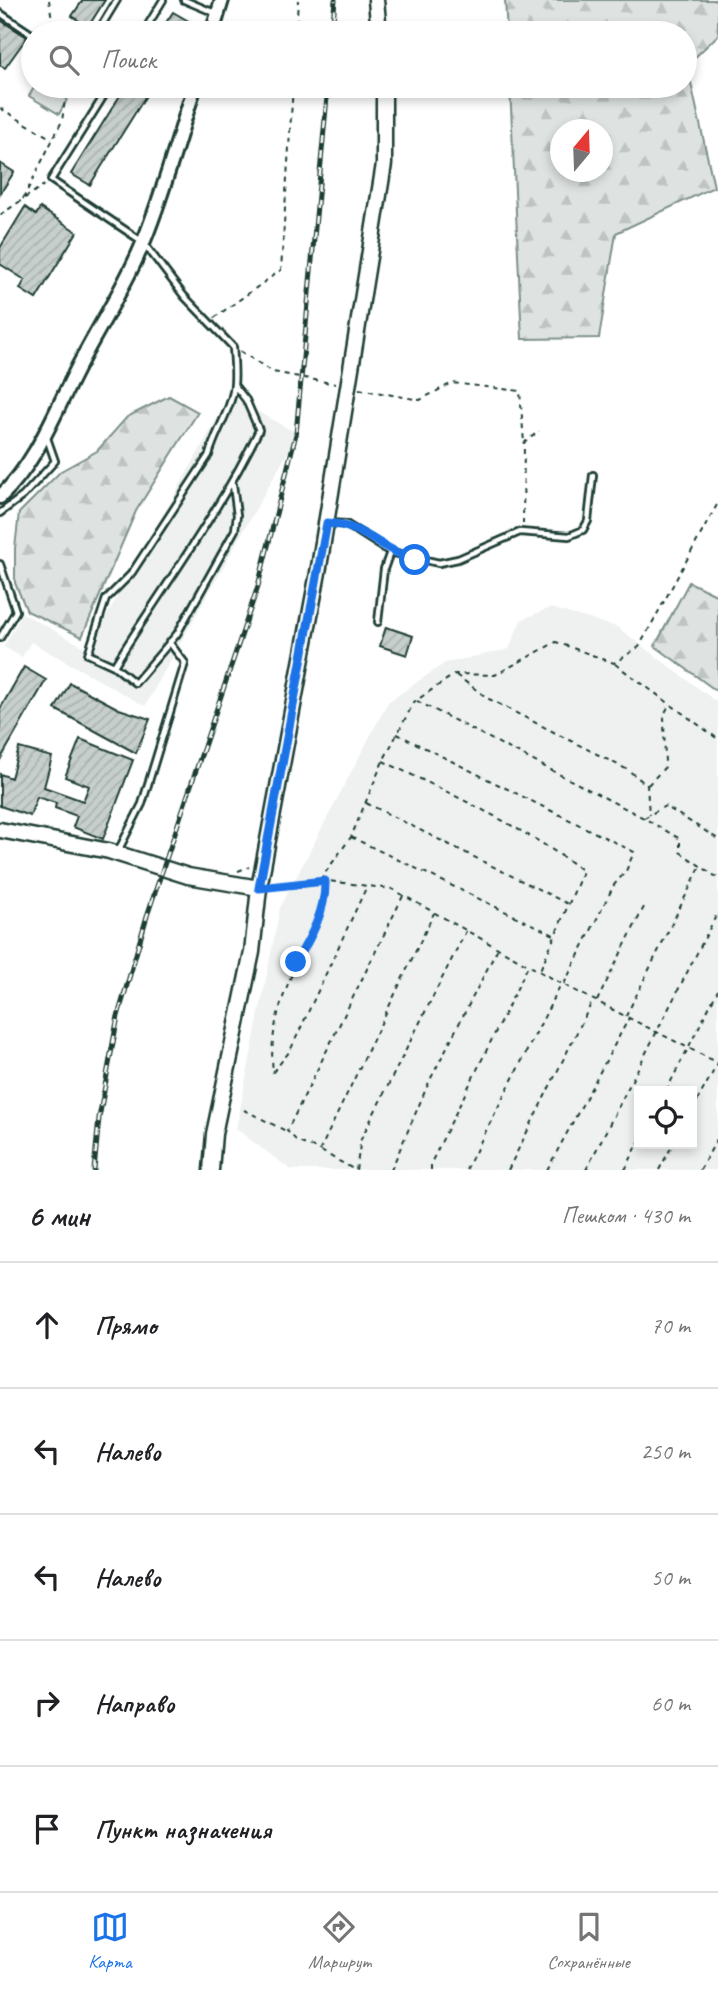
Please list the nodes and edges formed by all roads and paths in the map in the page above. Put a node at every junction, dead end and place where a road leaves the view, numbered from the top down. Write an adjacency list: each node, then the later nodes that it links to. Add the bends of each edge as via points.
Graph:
1 (49, 0): 10 (path)
2 (117, 0): 11 (lane)
3 (163, 0): 12 (lane)
4 (184, 0): 9 (lane)
5 (222, 0): 9 (street)
6 (299, 0): 14 (path)
7 (376, 0): 15 (main road)
8 (0, 13): 16 (lane)
9 (218, 14): 13 (street)
10 (52, 21)
11 (104, 21)
12 (150, 21)
13 (216, 21)
14 (297, 21)
15 (378, 21)
16 (21, 27)
17 (65, 98): 23 (path)
18 (102, 98): 24 (lane)
19 (191, 98): 27 (street)
20 (292, 98): 28 (path, via 281,270)
21 (384, 98): 31 (main road, via 384,164)
22 (0, 108): 23 (path)
23 (52, 139): 25 (path)
24 (51, 180): 25 (path); 27 (lane)
25 (23, 199): 26 (path)
26 (0, 215)
27 (144, 242): 28 (lane, via 184,296); 33 (street)
28 (211, 321): 29 (lane)
29 (233, 347): 30 (lane); 31 (path, via 273,372)
30 (234, 385): 36 (lane, via 259,430); 48 (lane, via 209,455 131,574 106,599 88,654)
31 (349, 387): 34 (path, via 420,400 452,383 520,391); 40 (main road)
32 (539, 431): 34 (path)
33 (45, 432): 37 (street, via 20,476); 39 (lane, via 55,461)
34 (524, 443): 41 (path)
35 (593, 475): 41 (lane, via 589,521 583,530 569,536)
36 (232, 484): 46 (lane, via 235,530); 48 (lane)
37 (0, 497)
38 (718, 503): 47 (path, via 639,647)
39 (0, 513)
40 (327, 523): 42 (lane, via 346,524); 68 (main road)
41 (523, 532): 42 (lane, via 439,563)
42 (390, 552): 44 (lane)
43 (0, 564): 45 (lane, via 16,611)
44 (378, 622)
45 (0, 638)
46 (169, 642): 48 (lane, via 135,684); 62 (lane, via 185,663 142,804)
47 (614, 663): 49 (path, via 556,642 495,676); 51 (path)
48 (114, 666)
49 (455, 674): 50 (path); 55 (path, via 489,699 628,770)
50 (416, 701): 52 (path); 58 (path)
51 (669, 705): 53 (path); 55 (path, via 664,715 665,766)
52 (396, 733): 54 (path); 79 (path, via 634,852)
53 (718, 740)
54 (383, 761): 56 (path); 70 (path, via 542,843 583,871)
55 (647, 785): 57 (path)
56 (366, 803): 60 (path); 70 (path)
57 (649, 815): 58 (path); 61 (path, via 665,806)
58 (644, 818): 63 (path, via 680,839 680,852)
59 (0, 830): 62 (main road)
60 (351, 837): 65 (path); 75 (path)
61 (718, 839)
62 (117, 854): 68 (main road, via 188,876)
63 (700, 866): 64 (path); 82 (path)
64 (718, 878)
65 (320, 880): 66 (path); 68 (path)
66 (325, 881): 67 (path); 67 (path, via 326,897 279,1010 271,1049 273,1072 290,1051)
67 (366, 886): 69 (path)
68 (259, 888): 94 (main road, via 252,952 214,1134)
69 (402, 895): 73 (path); 89 (path)
70 (569, 904): 75 (path)
71 (644, 907): 81 (path)
72 (718, 912): 83 (path)
73 (434, 913): 74 (path); 93 (path)
74 (466, 931): 76 (path); 95 (path, via 361,1139)
75 (555, 935): 78 (path)
76 (498, 948): 77 (path); 96 (path)
77 (528, 965): 78 (path); 97 (path)
78 (539, 971): 79 (path)
79 (562, 984): 81 (path); 98 (path)
80 (718, 990): 84 (path)
81 (595, 1001): 82 (path); 99 (path)
82 (627, 1017): 83 (path); 100 (path)
83 (657, 1032): 84 (path); 101 (path)
84 (689, 1048): 85 (path); 86 (path)
85 (718, 1063): 87 (path)
86 (669, 1086)
87 (697, 1101)
88 (244, 1110): 89 (path)
89 (287, 1131): 93 (path, via 298,1142)
90 (718, 1137): 104 (path)
91 (636, 1149): 102 (path)
92 (670, 1149): 103 (path)
93 (320, 1150): 95 (path)
94 (211, 1170)
95 (356, 1170)
96 (390, 1170)
97 (431, 1170)
98 (466, 1170)
99 (508, 1170)
100 (547, 1170)
101 (586, 1170)
102 (625, 1170)
103 (659, 1170)
104 (700, 1170)

